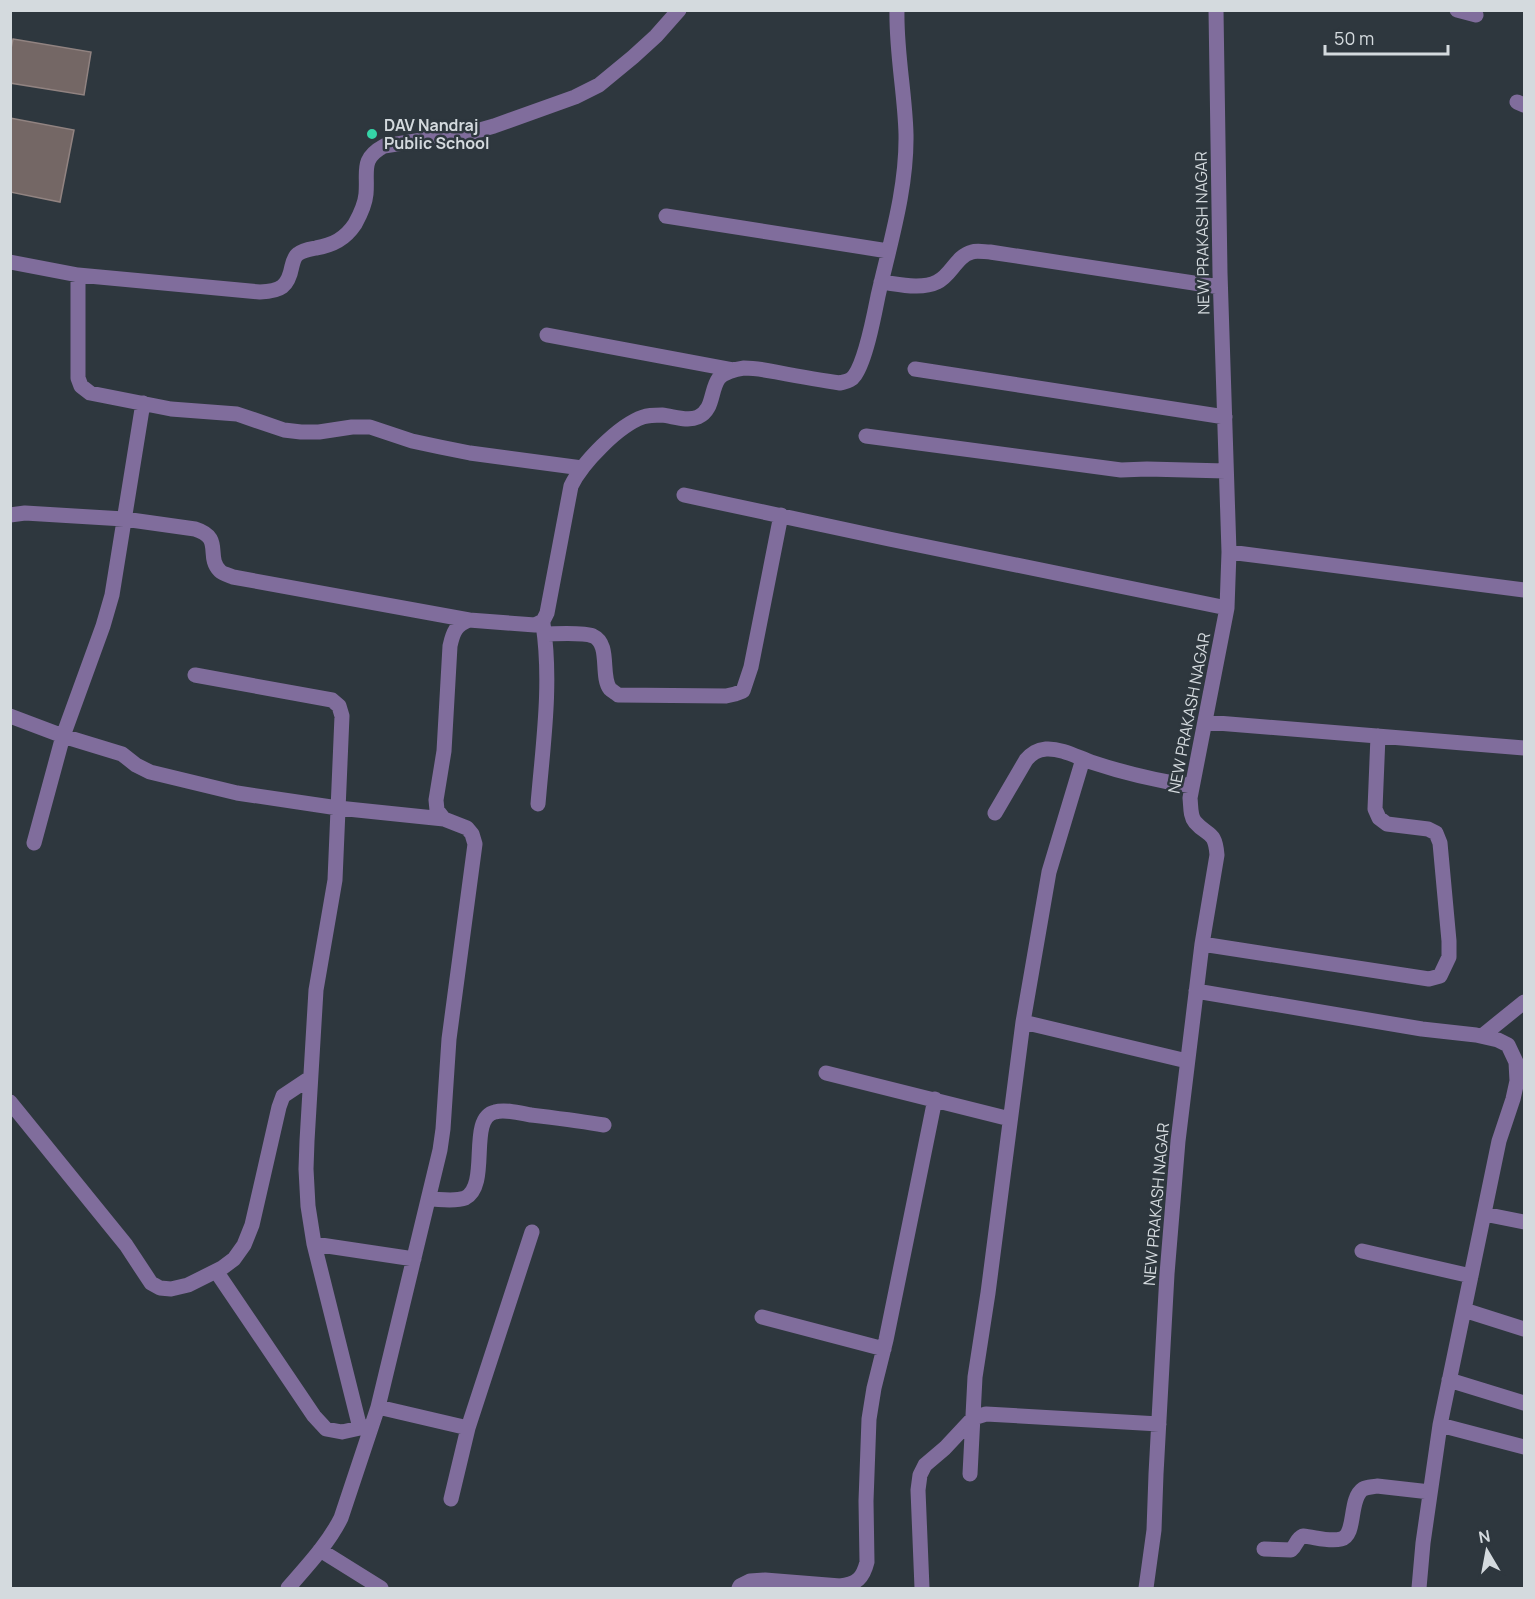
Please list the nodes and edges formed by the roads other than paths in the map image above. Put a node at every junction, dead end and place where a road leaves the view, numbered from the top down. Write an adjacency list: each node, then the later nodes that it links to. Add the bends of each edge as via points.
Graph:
1 (679, 10): 9 (street, via 633,57 599,85 575,97 473,132 384,146 374,151 366,170 363,206 349,233 340,241 298,254 283,287 260,292)
2 (897, 10): 7 (street, via 905,162)
3 (1216, 10): 11 (street, NEW PRAKASH NAGAR)
4 (1457, 10): 5 (street)
5 (1476, 15)
6 (666, 216): 7 (street)
7 (888, 251): 10 (street)
8 (10, 262): 9 (street)
9 (78, 275): 15 (street, via 81,386 90,393)
10 (881, 282): 11 (street, via 919,286 936,283 972,252 990,252); 14 (street, via 869,337 856,375 850,381 826,381 760,369)
11 (1220, 287): 16 (street, NEW PRAKASH NAGAR)
12 (547, 335): 14 (street)
13 (915, 369): 16 (street)
14 (734, 370): 18 (street, via 717,382 705,413 689,419 645,416 600,448)
15 (143, 404): 18 (street, via 237,414 301,432 370,427 470,453); 23 (street)
16 (1224, 417): 19 (street, NEW PRAKASH NAGAR)
17 (866, 436): 19 (street, via 1121,470)
18 (582, 468): 28 (street, via 572,486)
19 (1226, 471): 24 (street, NEW PRAKASH NAGAR)
20 (684, 495): 22 (street)
21 (10, 514): 23 (street)
22 (780, 515): 26 (street); 28 (street, via 743,691 726,696 618,695 606,680 603,653 593,636)
23 (124, 519): 27 (street, via 206,532 214,561 221,572 233,577); 32 (street, via 108,611)
24 (1230, 552): 25 (street); 26 (street, NEW PRAKASH NAGAR)
25 (1524, 590)
26 (1227, 608): 31 (street, NEW PRAKASH NAGAR)
27 (469, 620): 28 (street); 40 (street, via 460,623 450,646 444,752 436,800)
28 (544, 627): 37 (street, via 546,706)
29 (195, 675): 38 (street, via 332,700 339,706 342,716)
30 (10, 716): 32 (street)
31 (1205, 722): 33 (street); 36 (street, NEW PRAKASH NAGAR)
32 (63, 736): 38 (street, via 122,754 150,772 237,793); 41 (street)
33 (1378, 736): 34 (street); 42 (street, via 1375,809 1379,818 1387,824 1428,829 1436,833 1440,843 1449,941 1449,957 1440,976 1429,979)
34 (1524, 748)
35 (1083, 759): 36 (street); 39 (street, via 1057,750 1032,752); 45 (street, via 1049,872)
36 (1192, 786): 42 (street, NEW PRAKASH NAGAR, via 1192,816 1216,842 1217,855)
37 (538, 804)
38 (338, 808): 40 (street); 49 (street, via 335,880 316,990)
39 (995, 813)
40 (444, 819): 55 (street, via 466,828 475,844 450,1031 443,1129)
41 (34, 843)
42 (1202, 944): 43 (street, NEW PRAKASH NAGAR)
43 (1196, 991): 46 (street); 47 (street, NEW PRAKASH NAGAR)
44 (1524, 1002): 46 (street)
45 (1023, 1022): 47 (street); 53 (street)
46 (1482, 1036): 51 (street, via 1508,1045 1516,1062)
47 (1188, 1061): 72 (street, NEW PRAKASH NAGAR, via 1171,1221)
48 (826, 1073): 50 (street)
49 (310, 1078): 59 (street, via 306,1169); 62 (street, via 283,1096 252,1225 234,1259)
50 (935, 1099): 53 (street); 67 (street)
51 (1519, 1100): 56 (street, via 1499,1141)
52 (10, 1102): 62 (street, via 126,1245 151,1283 171,1289)
53 (1010, 1119): 71 (street, via 975,1377)
54 (604, 1125): 55 (street, via 494,1112 485,1117 482,1127 473,1191 455,1200)
55 (429, 1199): 61 (street)
56 (1484, 1214): 57 (street); 63 (street)
57 (1524, 1222)
58 (532, 1232): 75 (street)
59 (314, 1244): 61 (street); 74 (street)
60 (1362, 1251): 63 (street)
61 (414, 1259): 70 (street)
62 (216, 1271): 74 (street, via 326,1429 342,1432)
63 (1471, 1276): 64 (street)
64 (1464, 1310): 66 (street); 68 (street)
65 (762, 1317): 67 (street)
66 (1524, 1329)
67 (884, 1349): 84 (street, via 869,1419 865,1571 850,1585 765,1580 750,1581)
68 (1449, 1380): 69 (street); 73 (street)
69 (1524, 1403)
70 (378, 1407): 74 (street); 75 (street)
71 (973, 1418): 72 (street, via 986,1414); 77 (street); 85 (street, via 925,1465 920,1475)
72 (1159, 1424): 86 (street, NEW PRAKASH NAGAR, via 1154,1530)
73 (1440, 1425): 76 (street); 78 (street)
74 (367, 1426): 81 (street, via 341,1518)
75 (468, 1428): 79 (street)
76 (1524, 1447)
77 (970, 1474)
78 (1430, 1492): 80 (street, via 1368,1487 1357,1496 1350,1529 1343,1539 1303,1536 1291,1550); 87 (street)
79 (451, 1499)
80 (1264, 1549)
81 (320, 1550): 82 (street); 83 (street)
82 (288, 1588)
83 (381, 1588)
84 (739, 1588)
85 (922, 1588)
86 (1146, 1588)
87 (1419, 1588)

